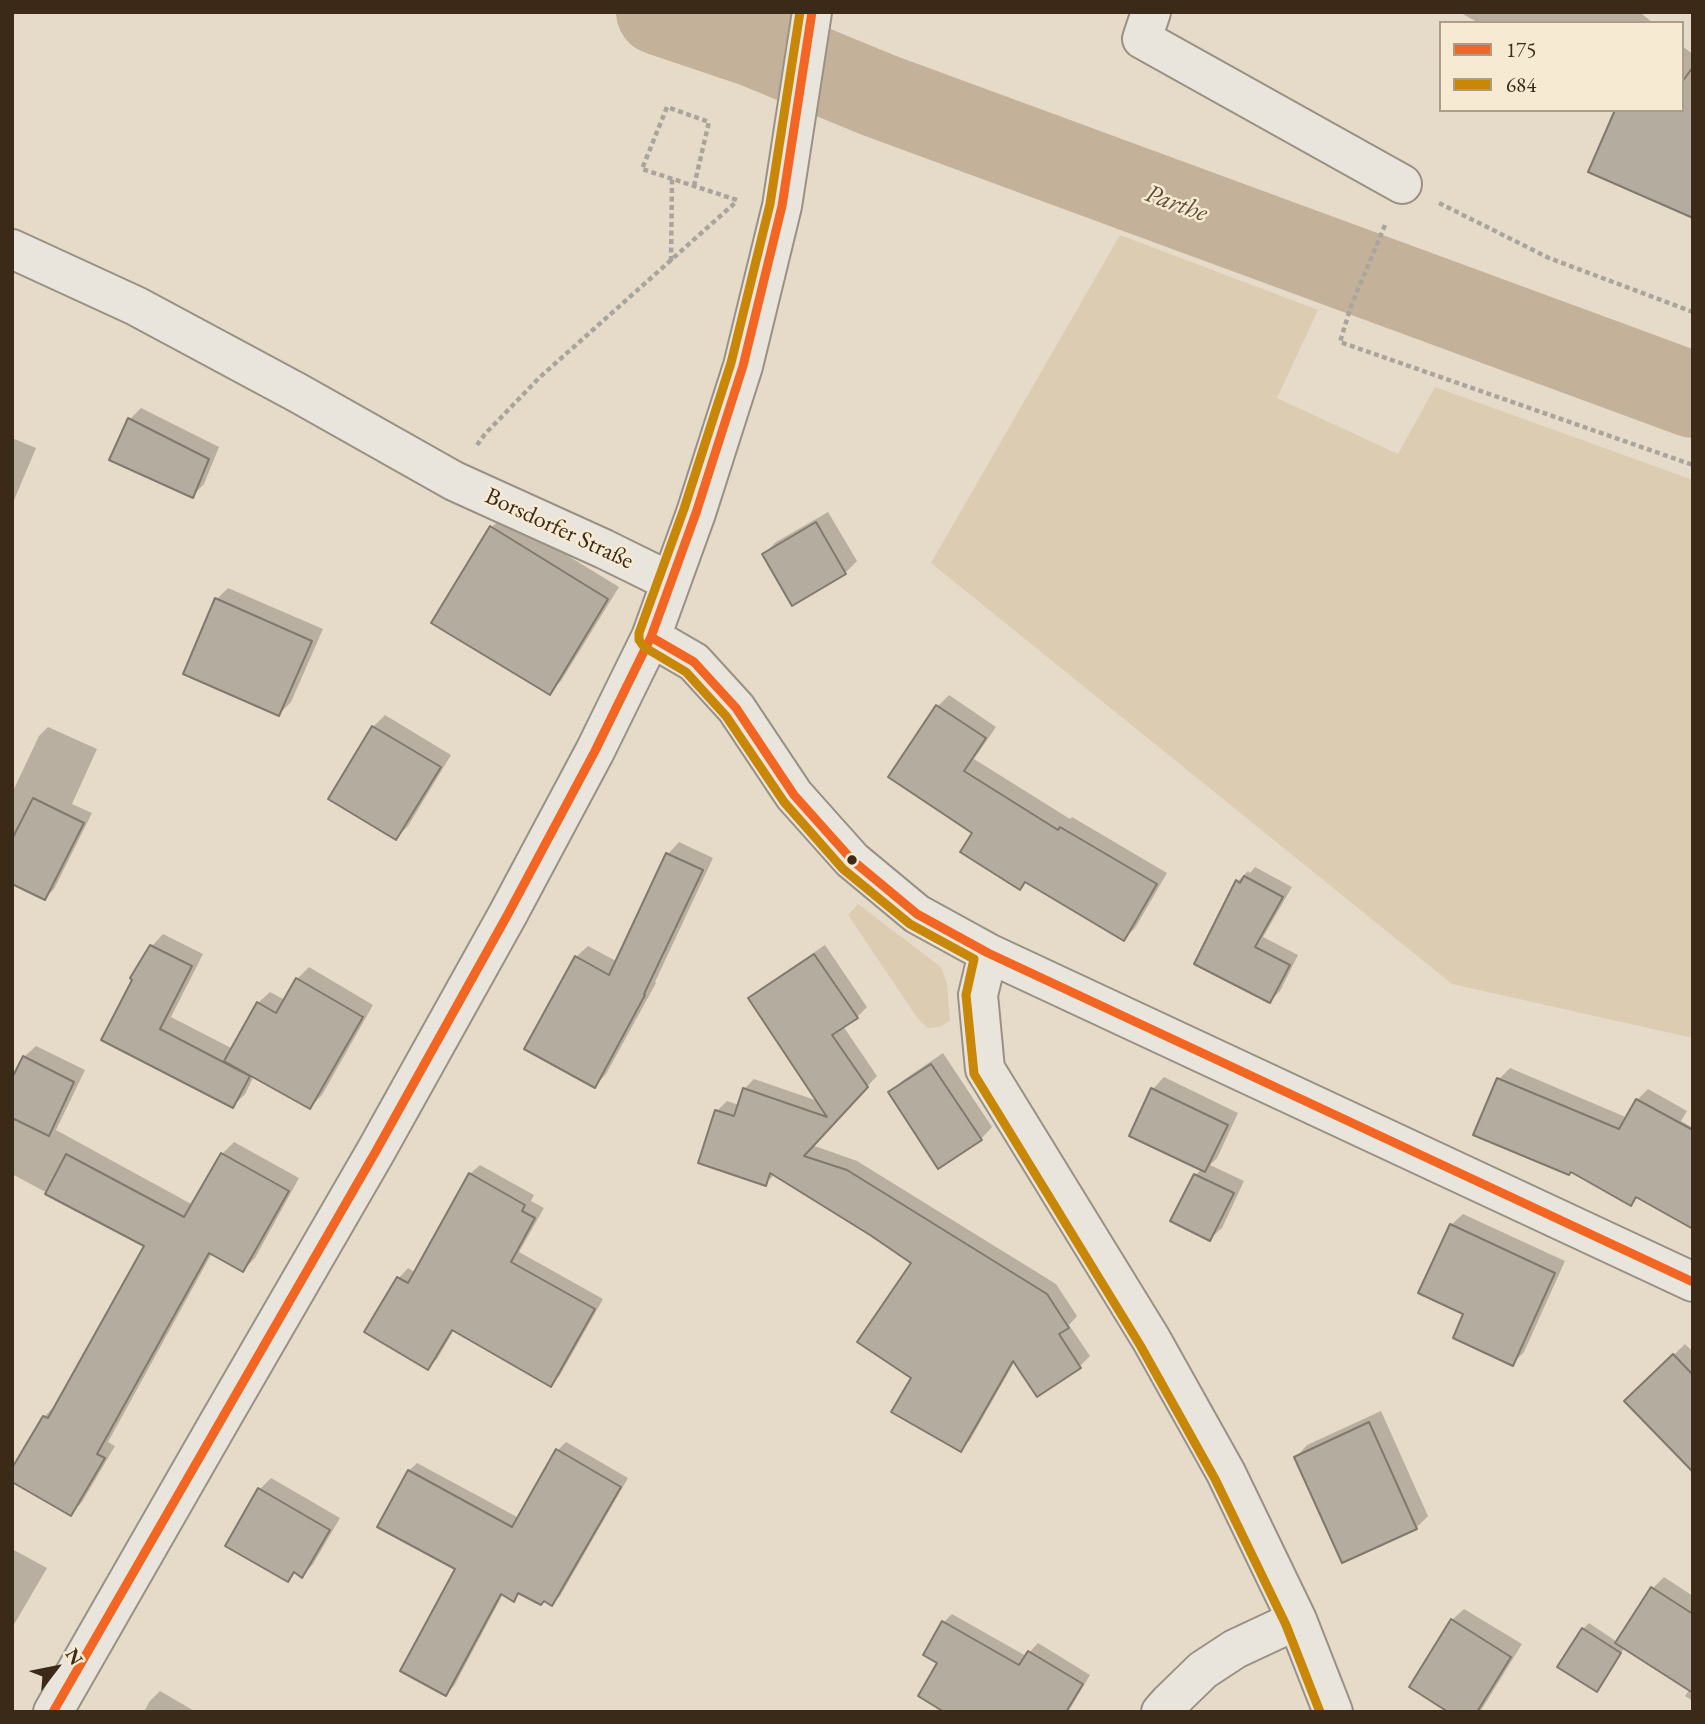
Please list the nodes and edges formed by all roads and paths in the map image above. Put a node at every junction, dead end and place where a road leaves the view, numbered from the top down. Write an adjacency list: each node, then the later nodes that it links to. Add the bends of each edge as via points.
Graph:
1 (812, 12): 12 (street, via 782,206 743,366)
2 (1151, 12): 4 (street, via 1142,39)
3 (672, 178): 5 (path); 5 (path, via 642,169 667,107 709,122); 8 (path)
4 (1402, 184): 9 (path, via 1549,258)
5 (694, 186): 8 (path, via 738,200)
6 (1385, 223): 10 (path, via 1340,342)
7 (12, 249): 11 (street, Borsdorfer Straße, via 136,306)
8 (671, 262): 11 (path, via 540,378 485,434)
9 (1693, 312)
10 (1693, 465)
11 (454, 481): 12 (street, Borsdorfer Straße)
12 (671, 582): 13 (street)
13 (651, 637): 14 (street, via 694,662 736,708 794,795 852,860 918,914); 17 (street, via 595,751 383,1139)
14 (988, 953): 15 (street); 16 (street, via 978,995 985,1069 1151,1339 1226,1473)
15 (1693, 1282)
16 (1297, 1620): 18 (street, via 1203,1670); 19 (street)
17 (53, 1712)
18 (1161, 1712)
19 (1333, 1712)

